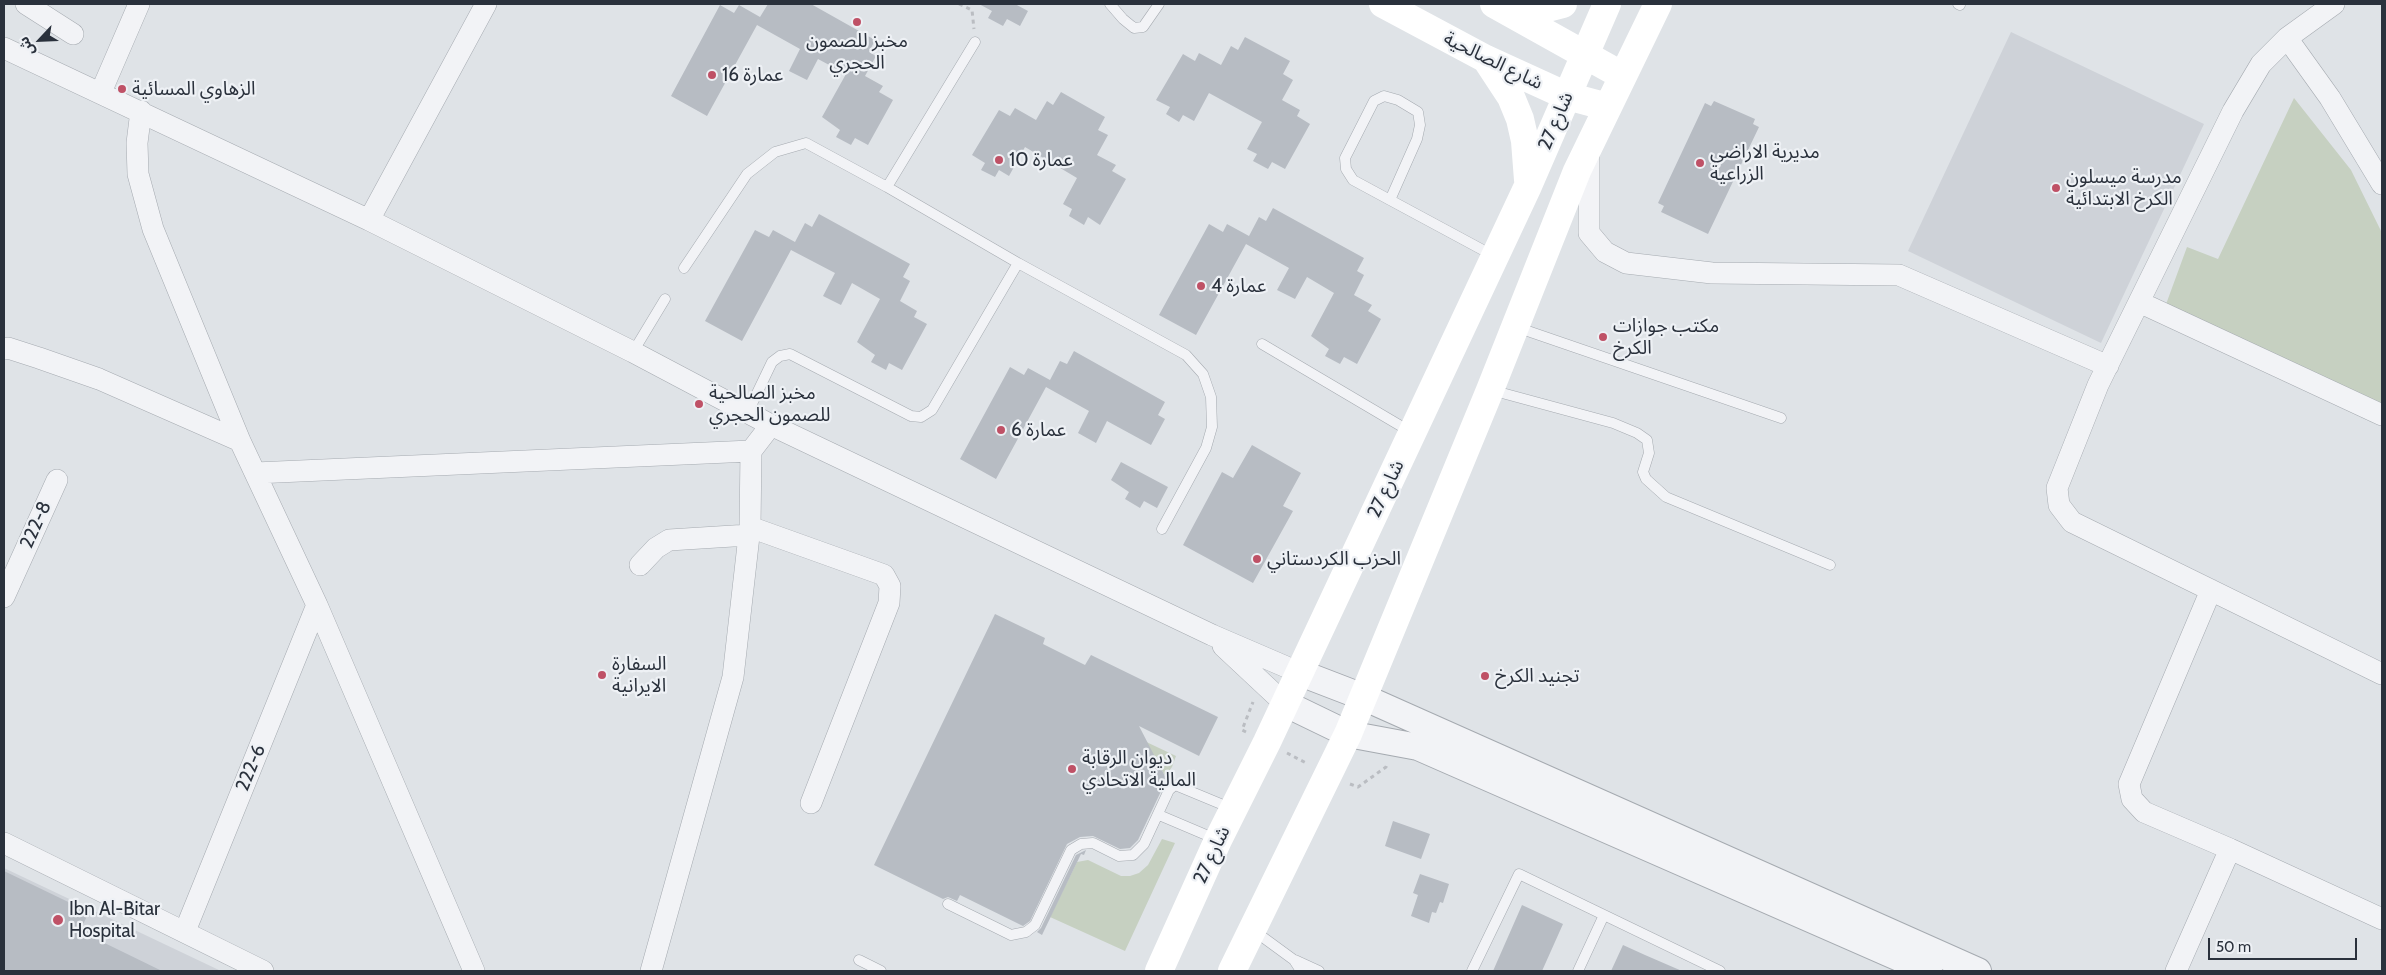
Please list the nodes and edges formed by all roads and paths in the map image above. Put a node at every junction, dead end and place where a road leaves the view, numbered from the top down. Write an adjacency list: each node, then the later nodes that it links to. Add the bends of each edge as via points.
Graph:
1 (26, 4): 13 (street)
2 (139, 4): 20 (street)
3 (486, 4): 29 (street)
4 (959, 4): 15 (path, via 972,10)
5 (1110, 4): 6 (lane, via 1134,28 1143,27)
6 (1159, 4)
7 (1383, 4): 18 (main road, شارع الصالحية)
8 (1563, 4): 12 (main road, via 1536,11)
9 (1607, 4): 17 (main road, شارع 27)
10 (1658, 4): 19 (main road, شارع 27)
11 (2334, 4): 14 (street)
12 (1503, 9): 17 (main road)
13 (73, 34)
14 (2287, 38): 25 (street, via 2330,98); 34 (street, via 2261,64 2233,111)
15 (975, 42): 26 (lane)
16 (4, 48): 20 (street)
17 (1585, 55): 19 (main road); 21 (main road, شارع 27)
18 (1486, 59): 21 (main road, شارع الصالحية); 27 (main road, via 1520,119 1528,164)
19 (1623, 76): 22 (main road, شارع 27)
20 (101, 92): 23 (street)
21 (1567, 96): 22 (main road, شارع الصالحية); 27 (main road, شارع 27)
22 (1608, 107): 24 (main road, شارع 27)
23 (141, 111): 29 (street); 46 (street, via 138,174 154,229)
24 (1589, 146): 35 (main road, شارع 27); 39 (street, via 1589,233 1605,252 1626,263 1712,273 1899,275)
25 (2382, 184)
26 (887, 186): 31 (lane); 32 (lane, via 806,144 775,152 747,174)
27 (1528, 186): 30 (main road, شارع 27)
28 (1390, 200): 28 (lane, via 1353,180 1346,169 1345,158 1374,101 1384,96 1418,112 1420,125); 30 (lane)
29 (369, 220): 38 (street)
30 (1495, 257): 45 (main road, شارع 27)
31 (1018, 263): 41 (lane, via 932,410 921,417 911,416 790,354 772,362); 50 (lane, via 1186,355 1203,374 1211,397 1210,434 1206,448)
32 (684, 268)
33 (664, 299): 38 (lane)
34 (2139, 302): 39 (street); 42 (street)
35 (1515, 326): 40 (main road, شارع 27); 43 (lane)
36 (1262, 344): 45 (lane)
37 (4, 349): 46 (street, via 32,355 99,379)
38 (633, 352): 41 (street)
39 (2108, 366): 54 (street, via 2057,488 2059,505 2072,522)
40 (1490, 390): 53 (lane, via 1613,423 1637,433 1647,440 1649,453 1643,472 1646,479 1666,497); 60 (main road, شارع 27)
41 (748, 412): 44 (street)
42 (2382, 415)
43 (1781, 418)
44 (771, 425): 47 (street); 57 (street)
45 (1412, 432): 58 (main road, شارع 27)
46 (240, 441): 48 (street)
47 (751, 451): 48 (street); 51 (street)
48 (255, 473): 56 (street)
49 (57, 480): 55 (street, 222-8)
50 (1162, 529)
51 (750, 531): 52 (street, via 669,540); 63 (street, via 884,574 890,586 889,603); 79 (street, via 733,677)
52 (640, 565)
53 (1830, 565)
54 (2211, 590): 59 (street); 68 (street, via 2130,784 2132,799 2144,812)
55 (4, 597)
56 (317, 605): 73 (street, 222-6); 78 (street)
57 (1212, 635): 58 (street); 61 (street)
58 (1298, 672): 60 (street); 61 (main road, شارع 27)
59 (2382, 674)
60 (1363, 697): 62 (main road, شارع 27); 89 (street)
61 (1284, 703): 62 (street); 64 (main road, شارع 27)
62 (1348, 734): 72 (main road, شارع 27); 88 (street, via 1418,746)
63 (811, 803)
64 (1234, 810): 65 (lane, via 1175,785 1169,790); 66 (main road, شارع 27)
65 (1159, 815): 66 (lane); 69 (lane, via 1144,844 1133,855 1119,856 1093,844 1081,844 1071,850 1035,925 1026,932 1011,935)
66 (1218, 840): 81 (main road, شارع 27)
67 (4, 843): 73 (street)
68 (2230, 848): 71 (street); 90 (street)
69 (948, 904)
70 (1604, 915): 76 (lane); 85 (lane, via 1519,874); 86 (lane)
71 (2382, 919)
72 (1252, 929): 75 (lane); 82 (main road, شارع 27)
73 (185, 931): 77 (street)
74 (859, 960): 80 (lane)
75 (1294, 960): 83 (lane); 84 (lane)
76 (1705, 968): 87 (lane)
77 (263, 971)
78 (474, 971)
79 (651, 971)
80 (881, 971)
81 (1159, 971)
82 (1232, 971)
83 (1301, 971)
84 (1319, 971)
85 (1472, 971)
86 (1578, 971)
87 (1720, 971)
88 (1930, 971)
89 (1978, 971)
90 (2176, 971)

